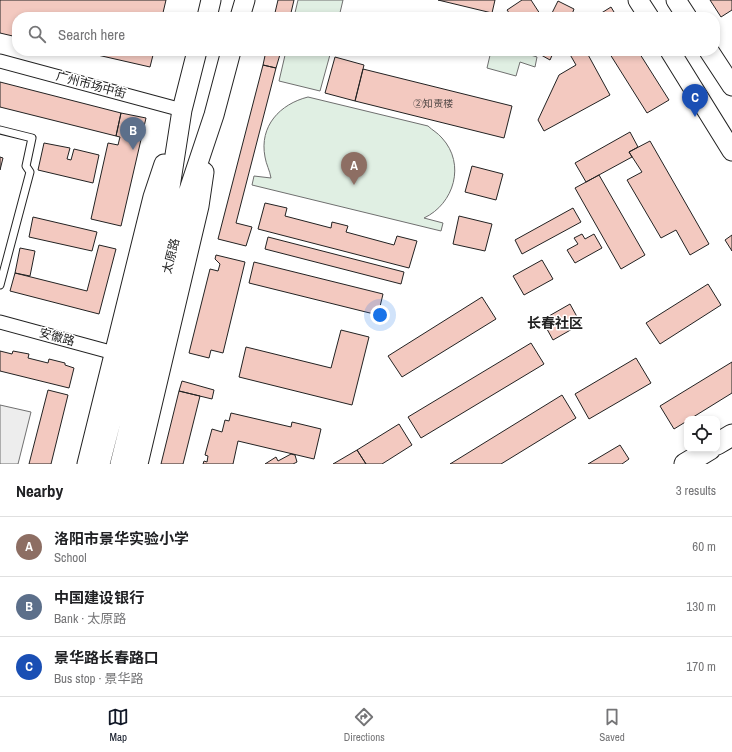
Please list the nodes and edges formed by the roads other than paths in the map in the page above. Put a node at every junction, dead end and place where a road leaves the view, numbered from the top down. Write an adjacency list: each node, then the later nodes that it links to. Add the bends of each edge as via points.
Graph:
1 (211, 0): 5 (main road)
2 (245, 0): 6 (main road)
3 (638, 0): 7 (main road)
4 (676, 0): 8 (main road)
5 (208, 12)
6 (241, 12)
7 (646, 12)
8 (684, 12)
9 (196, 56): 15 (main road, 太原路)
10 (230, 56): 16 (main road, 太原路)
11 (673, 56): 18 (main road)
12 (712, 56): 14 (main road)
13 (0, 61): 15 (street, 广州市场中街)
14 (732, 86)
15 (182, 110): 21 (main road, via 153,197); 26 (main road, 太原路, via 168,200)
16 (214, 115): 27 (main road, 太原路, via 184,204); 28 (main road, via 199,206)
17 (0, 130): 19 (lane, via 32,138 26,166 30,172)
18 (732, 151)
19 (0, 285)
20 (0, 322): 21 (street, 安徽路)
21 (114, 353): 25 (main road)
22 (732, 435): 23 (main road)
23 (720, 442)
24 (705, 452): 29 (main road)
25 (87, 464)
26 (100, 464)
27 (120, 464)
28 (138, 464)
29 (685, 464)

